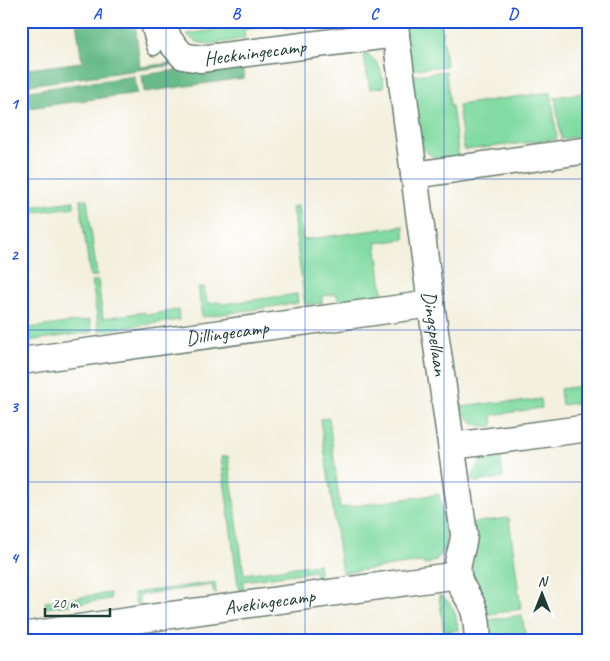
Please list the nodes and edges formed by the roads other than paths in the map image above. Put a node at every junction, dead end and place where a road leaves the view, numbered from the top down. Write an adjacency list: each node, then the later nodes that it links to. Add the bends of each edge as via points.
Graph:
1 (146, 21): 4 (lane)
2 (162, 21): 3 (street, Heckningecamp, via 169,40 183,56 200,59)
3 (395, 28): 6 (street, Dingspellaan)
4 (154, 49)
5 (589, 150): 6 (street)
6 (414, 175): 7 (street, Dingspellaan)
7 (432, 304): 8 (street, Dillingecamp); 10 (street, Dingspellaan)
8 (21, 361)
9 (589, 428): 10 (street)
10 (453, 446): 11 (street, Dingspellaan, via 464,534)
11 (458, 575): 12 (street, Avekingecamp); 13 (street, Dingspellaan, via 475,610)
12 (21, 636)
13 (478, 640)

